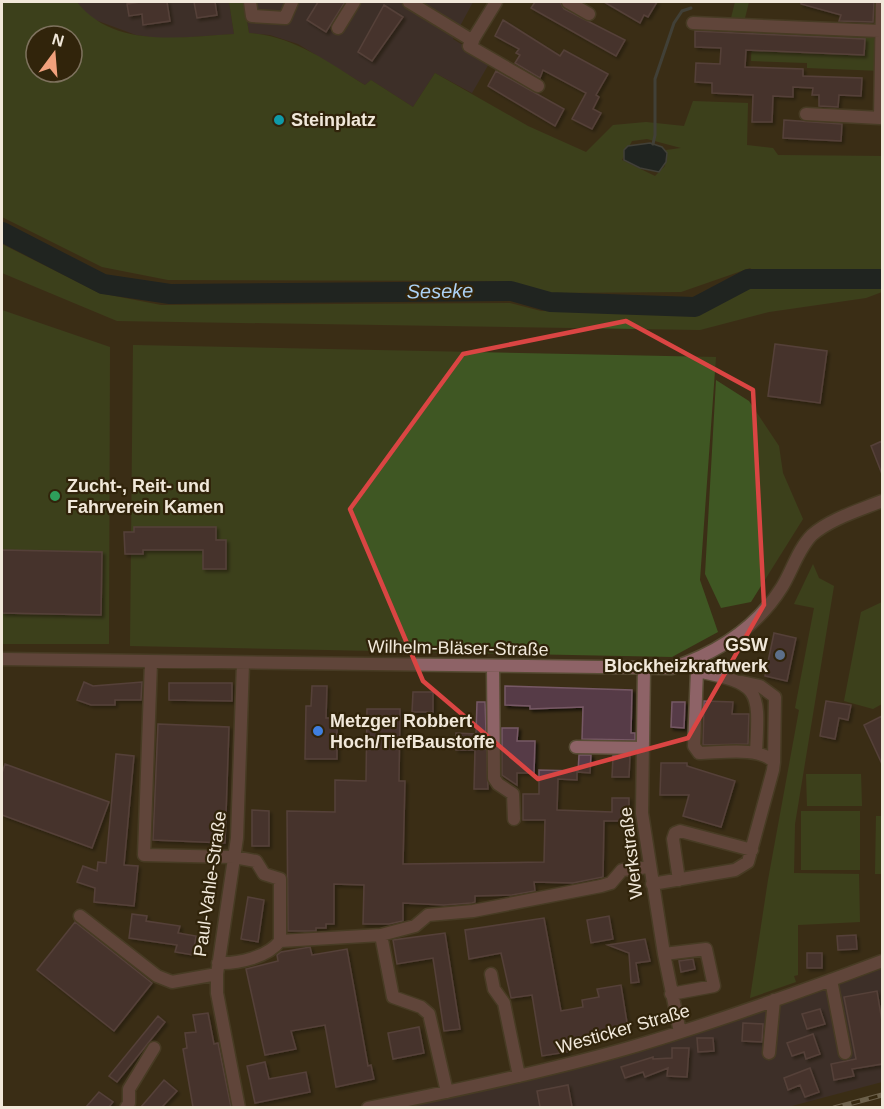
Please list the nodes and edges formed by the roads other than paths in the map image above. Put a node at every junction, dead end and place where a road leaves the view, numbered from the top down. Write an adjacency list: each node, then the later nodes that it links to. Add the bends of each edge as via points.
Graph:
1 (250, 2): 2 (street, via 252,16 285,18)
2 (292, 2)
3 (354, 2): 10 (street)
4 (410, 2): 12 (street)
5 (496, 2): 12 (street)
6 (568, 2): 8 (street)
7 (882, 2): 11 (street)
8 (589, 14)
9 (693, 24): 11 (street)
10 (338, 28)
11 (880, 31): 14 (street, via 880,118)
12 (473, 41): 13 (street, via 469,46)
13 (538, 86)
14 (806, 114)
15 (882, 501): 20 (street, Wilhelm-Bläser-Straße, via 811,536 782,588 746,630)
16 (2, 659): 17 (street, Wilhelm-Bläser-Straße)
17 (151, 662): 18 (street, Wilhelm-Bläser-Straße); 29 (street, via 144,855)
18 (243, 663): 19 (street, Wilhelm-Bläser-Straße); 29 (street, Paul-Vahle-Straße)
19 (493, 667): 21 (street, Wilhelm-Bläser-Straße); 27 (street, via 494,778 513,794)
20 (694, 667): 21 (street, Wilhelm-Bläser-Straße); 22 (street); 25 (street, via 694,746 699,753)
21 (644, 668): 24 (street, Werkstraße)
22 (742, 682): 25 (street, via 756,701); 26 (street, via 760,686 775,697)
23 (576, 747): 24 (street)
24 (643, 748): 30 (street, Werkstraße, via 642,813)
25 (756, 753): 26 (street)
26 (774, 762): 28 (street)
27 (514, 819)
28 (752, 850): 31 (street, via 742,867); 31 (street, via 680,831 675,833)
29 (234, 857): 35 (street, via 256,861 264,874 280,879); 38 (street, Paul-Vahle-Straße)
30 (649, 867): 32 (street, Werkstraße); 34 (street, via 622,870 611,883 601,886 473,911 428,915 415,926)
31 (679, 880): 32 (street)
32 (652, 884): 36 (street, Werkstraße)
33 (80, 916): 38 (street, via 166,981)
34 (381, 935): 35 (street); 48 (street, via 393,997 429,1014)
35 (280, 941): 38 (street, via 273,951)
36 (664, 954): 41 (street, Werkstraße); 41 (street, via 706,948 714,986)
37 (882, 961): 40 (street, Westicker Straße)
38 (217, 969): 50 (street, Paul-Vahle-Straße)
39 (491, 974): 47 (street, via 494,989 504,1003)
40 (831, 980): 42 (street, Westicker Straße); 46 (street)
41 (671, 994): 43 (street, Werkstraße)
42 (774, 1000): 43 (street, Westicker Straße); 45 (street)
43 (680, 1032): 47 (street, Westicker Straße)
44 (154, 1048): 49 (street, via 129,1089)
45 (769, 1053)
46 (845, 1053)
47 (519, 1076): 48 (street, Westicker Straße)
48 (447, 1092): 51 (street, Westicker Straße)
49 (126, 1107)
50 (238, 1107)
51 (368, 1107)

